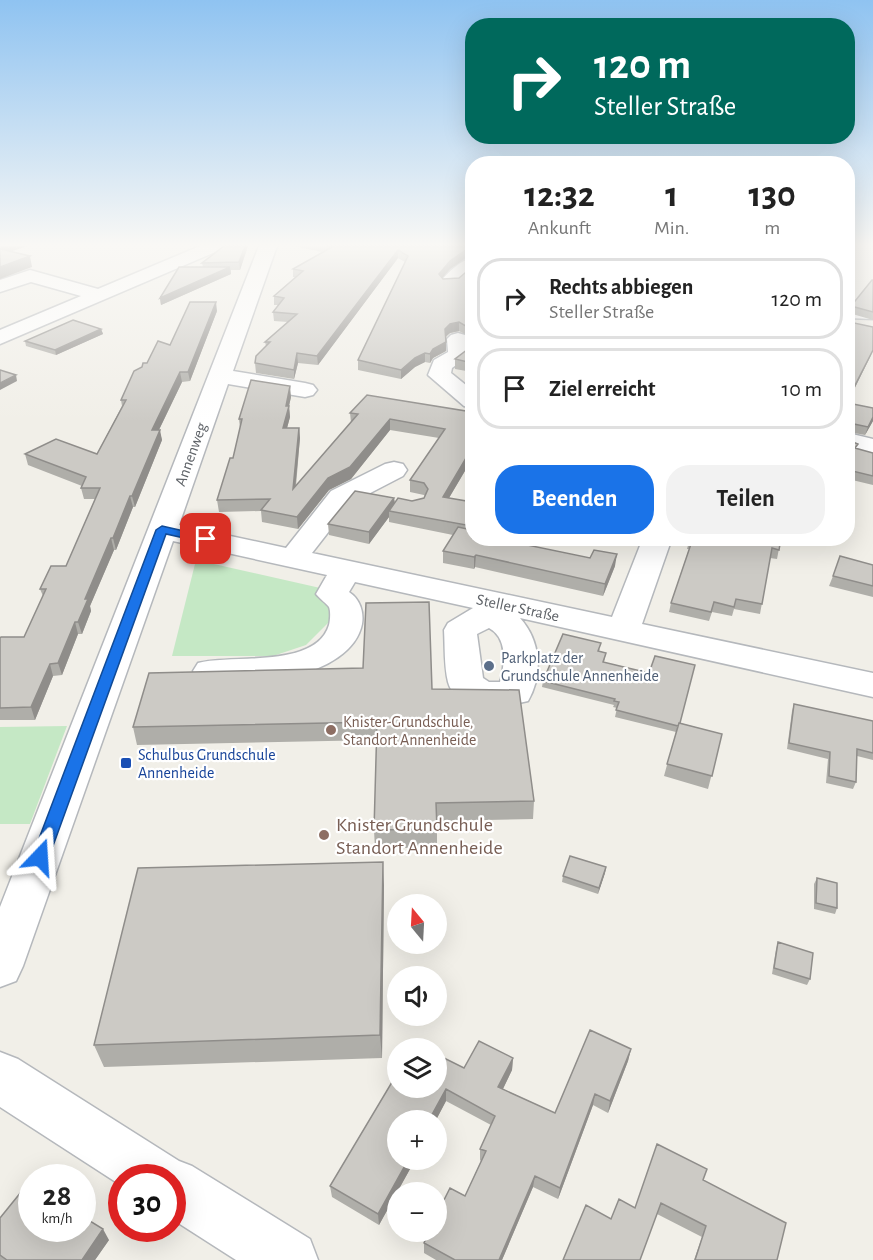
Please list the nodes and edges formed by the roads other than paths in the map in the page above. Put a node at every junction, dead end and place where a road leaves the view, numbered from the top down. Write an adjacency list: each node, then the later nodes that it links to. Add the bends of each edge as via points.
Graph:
1 (76, 305): 7 (street)
2 (246, 305): 9 (street, Annenweg)
3 (855, 312): 4 (street)
4 (873, 313)
5 (855, 323): 6 (street)
6 (873, 328)
7 (0, 338)
8 (458, 339): 12 (street, via 459,355 442,365 439,375)
9 (217, 381): 10 (street); 11 (street); 18 (street, Annenweg)
10 (305, 390)
11 (266, 392)
12 (465, 396)
13 (855, 443): 14 (street)
14 (873, 447)
15 (394, 470): 16 (street)
16 (350, 489): 17 (street); 20 (street)
17 (389, 498)
18 (162, 530): 20 (street, Steller Straße); 25 (street, Annenweg)
19 (655, 546): 22 (street)
20 (293, 558): 21 (street, Steller Straße)
21 (346, 570): 22 (street, Steller Straße, via 489,608); 23 (street, via 332,594 343,602 346,622 331,651 301,663 273,668)
22 (623, 630): 24 (street, Steller Straße)
23 (210, 671)
24 (873, 685)
25 (0, 966)
26 (0, 1077): 27 (street)
27 (137, 1164)
28 (186, 1195): 29 (street)
29 (289, 1260)

